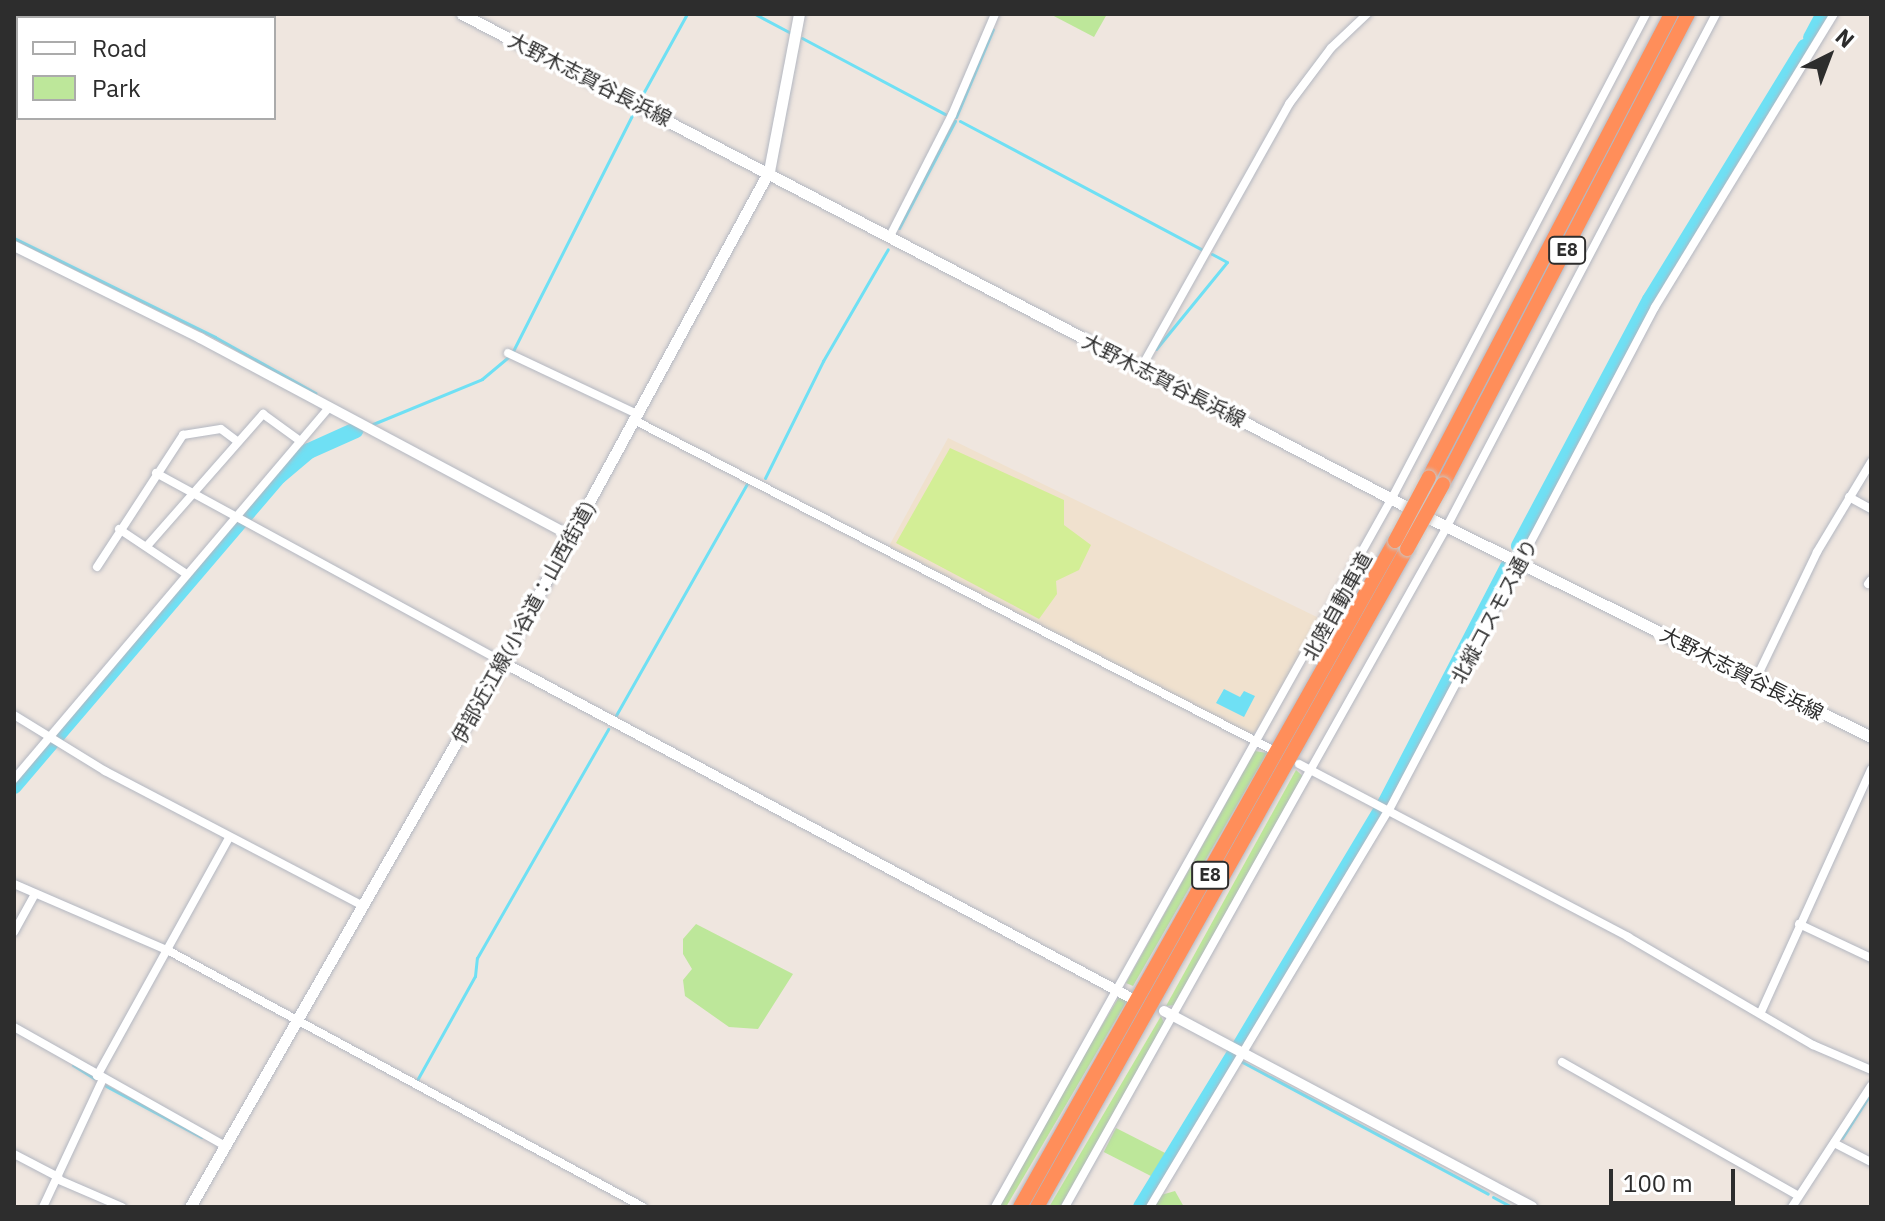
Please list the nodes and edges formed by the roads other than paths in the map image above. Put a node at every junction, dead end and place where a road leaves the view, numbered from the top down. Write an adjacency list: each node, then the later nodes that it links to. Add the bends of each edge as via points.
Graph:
1 (462, 14): 10 (main road, 大野木志賀谷長浜線)
2 (799, 14): 10 (main road, 伊部近江線(小谷道：山西街道))
3 (995, 14): 11 (street, via 952,115)
4 (1367, 14): 14 (street, via 1331,48 1289,104)
5 (1646, 14): 24 (street)
6 (1671, 14): 21 (highway, 北陸自動車道 / E8)
7 (1688, 14): 21 (highway, 北陸自動車道 / E8)
8 (1716, 14): 27 (street)
9 (1834, 14): 32 (street, 北縦コスモス通り, via 1655,307)
10 (769, 171): 11 (main road, 大野木志賀谷長浜線); 16 (main road, 伊部近江線(小谷道：山西街道))
11 (890, 236): 14 (main road, 大野木志賀谷長浜線)
12 (14, 246): 15 (street)
13 (512, 355): 16 (street)
14 (1141, 368): 24 (main road, 大野木志賀谷長浜線)
15 (329, 408): 17 (street); 29 (street)
16 (636, 417): 29 (main road, 伊部近江線(小谷道：山西街道)); 40 (street)
17 (300, 441): 18 (street, via 267,414); 26 (street)
18 (238, 442): 20 (street, via 221,429 183,435); 22 (street)
19 (1871, 462): 23 (street)
20 (156, 473): 22 (street); 28 (street)
21 (1436, 480): 30 (highway, 北陸自動車道 / E8, bridge)
22 (194, 494): 26 (street); 31 (street)
23 (1849, 497): 25 (street); 36 (street)
24 (1392, 499): 27 (main road, 大野木志賀谷長浜線); 40 (street)
25 (1871, 509)
26 (239, 520): 34 (street); 35 (street)
27 (1446, 527): 32 (main road, 大野木志賀谷長浜線); 44 (street)
28 (119, 529): 31 (street); 33 (street)
29 (571, 536): 35 (main road, 伊部近江線(小谷道：山西街道))
30 (1401, 545): 77 (highway, 北陸自動車道 / E8); 78 (highway, 北陸自動車道 / E8)
31 (147, 546): 34 (street)
32 (1520, 561): 36 (main road, 大野木志賀谷長浜線); 46 (street, 北縦コスモス通り)
33 (97, 567)
34 (185, 573): 38 (street)
35 (502, 662): 50 (main road, 伊部近江線(小谷道：山西街道)); 55 (street)
36 (1755, 681): 39 (main road, 大野木志賀谷長浜線)
37 (14, 715): 38 (street)
38 (54, 737): 45 (street); 47 (street)
39 (1871, 737)
40 (1257, 741): 41 (street); 55 (street)
41 (1271, 749)
42 (1299, 764): 44 (street)
43 (1871, 769): 51 (street)
44 (1313, 771): 46 (street); 58 (street)
45 (14, 779)
46 (1385, 808): 57 (street); 61 (street, 北縦コスモス通り)
47 (229, 838): 50 (street); 53 (street)
48 (14, 884): 49 (street)
49 (35, 894): 52 (street); 53 (street)
50 (361, 905): 59 (main road, 伊部近江線(小谷道：山西街道))
51 (1799, 924): 54 (street); 57 (street)
52 (14, 932)
53 (166, 950): 59 (street); 64 (street)
54 (1871, 958)
55 (1118, 993): 56 (street); 76 (street)
56 (1133, 999)
57 (1761, 1012): 63 (street, via 1813,1045)
58 (1169, 1014): 61 (street); 79 (street)
59 (295, 1022): 67 (main road, 伊部近江線(小谷道：山西街道)); 75 (street)
60 (14, 1027): 64 (street)
61 (1244, 1054): 80 (street, 北縦コスモス通り); 81 (street)
62 (1562, 1062): 71 (street)
63 (1871, 1070)
64 (100, 1078): 67 (street); 70 (street)
65 (1871, 1086): 66 (street)
66 (1836, 1145): 69 (street); 71 (street)
67 (221, 1148): 74 (main road, 伊部近江線(小谷道：山西街道))
68 (14, 1154): 70 (street)
69 (1871, 1162)
70 (58, 1178): 72 (street); 73 (street)
71 (1799, 1196): 82 (street)
72 (43, 1207)
73 (122, 1207)
74 (190, 1207)
75 (643, 1207)
76 (995, 1207)
77 (1020, 1207)
78 (1037, 1207)
79 (1065, 1207)
80 (1150, 1207)
81 (1532, 1207)
82 (1792, 1207)

